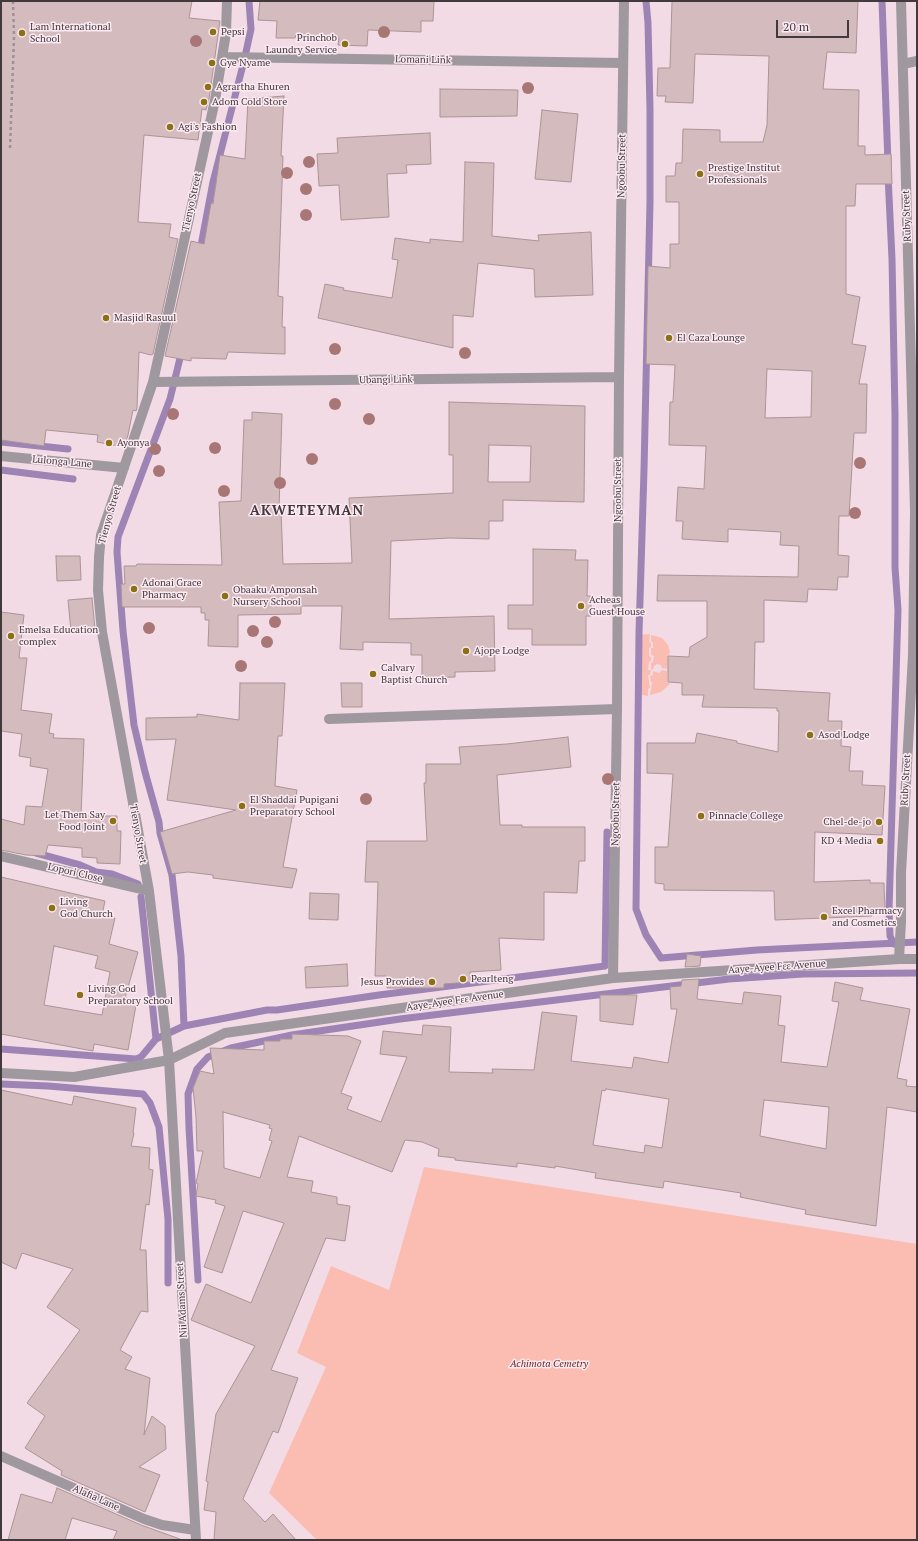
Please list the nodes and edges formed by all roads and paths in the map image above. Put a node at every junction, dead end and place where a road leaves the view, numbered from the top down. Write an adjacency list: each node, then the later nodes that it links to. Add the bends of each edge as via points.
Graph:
1 (13, 1): 9 (path)
2 (227, 1): 5 (street, Tienyo Street)
3 (624, 1): 7 (street, Ngoobu Street)
4 (901, 1): 8 (street, Ruby Street)
5 (223, 57): 7 (street, Lomani Link); 11 (street, Tienyo Street)
6 (917, 61): 8 (street)
7 (624, 63): 10 (street, Ngoobu Street)
8 (903, 64): 18 (street, Ruby Street, via 915,511 913,655 901,866)
9 (10, 148)
10 (619, 377): 11 (street, Ubangi Link); 14 (street, Ngoobu Street)
11 (153, 382): 13 (street, Tienyo Street)
12 (1, 456): 13 (street, Lulonga Lane)
13 (124, 468): 17 (street, Tienyo Street, via 101,535 98,590 102,632)
14 (617, 708): 15 (street); 20 (street, Ngoobu Street)
15 (329, 719)
16 (1, 856): 17 (street, Lopori Close)
17 (149, 890): 21 (street, Tienyo Street)
18 (899, 959): 19 (street, Aaye-Ayee Fɛɛ Avenue); 20 (street, Aaye-Ayee Fɛɛ Avenue)
19 (917, 959)
20 (613, 978): 21 (street, Aaye-Ayee Fɛɛ Avenue, via 225,1033)
21 (169, 1060): 22 (street, Aaye-Ayee Fɛɛ Avenue, via 74,1077); 24 (street, Nii Adams Street)
22 (1, 1073)
23 (1, 1456): 24 (street, Alafia Lane, via 144,1519)
24 (195, 1535)

